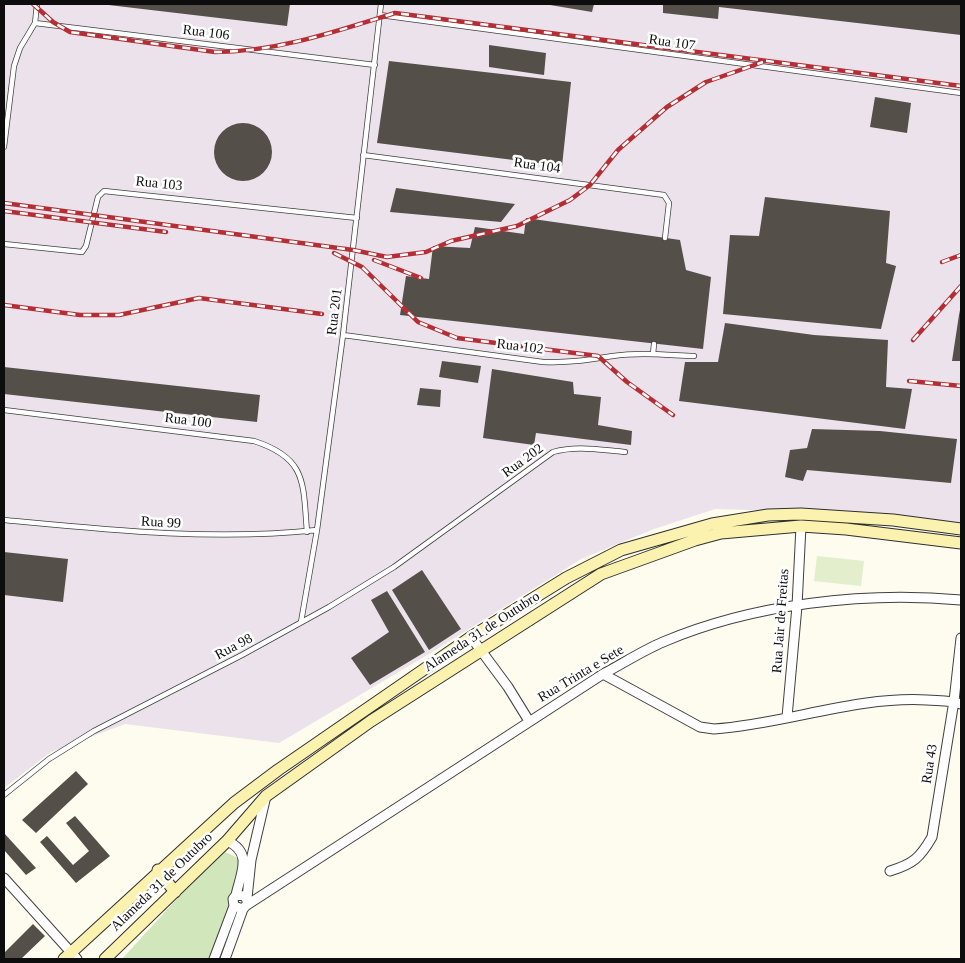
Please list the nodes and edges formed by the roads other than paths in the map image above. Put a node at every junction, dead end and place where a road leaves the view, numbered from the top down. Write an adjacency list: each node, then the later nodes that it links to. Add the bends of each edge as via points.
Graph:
1 (37, 4): 4 (lane)
2 (381, 4): 3 (lane, Rua 201)
3 (380, 14): 5 (lane, Rua 201); 6 (lane, Rua 107)
4 (34, 23): 5 (lane, Rua 106); 7 (lane, via 14,66)
5 (375, 65): 9 (lane, Rua 201)
6 (961, 93)
7 (4, 143): 8 (lane)
8 (4, 147)
9 (363, 155): 10 (lane, Rua 201); 11 (lane, Rua 104, via 664,195 669,203)
10 (356, 218): 12 (lane, Rua 103, via 110,190 98,197 82,252); 13 (lane, Rua 201)
11 (665, 238)
12 (4, 244)
13 (343, 335): 15 (lane, Rua 102, via 543,362 576,363 613,356); 24 (lane, Rua 201)
14 (654, 344): 15 (lane)
15 (653, 354): 16 (lane, Rua 102)
16 (694, 356)
17 (4, 410): 25 (lane, Rua 100, via 254,441 273,447 297,468 303,487)
18 (625, 452): 19 (lane, Rua 202, via 579,448 553,452)
19 (472, 513): 29 (lane, Rua 98, via 394,567)
20 (4, 520): 25 (lane, Rua 99, via 141,534 202,536)
21 (801, 526): 22 (main road, Alameda 31 de Outubro); 26 (main road, Alameda 31 de Outubro); 28 (street, Rua Jair de Freitas)
22 (713, 529): 23 (main road, via 768,515 802,514 893,520); 30 (main road, Alameda 31 de Outubro, via 621,550 566,578); 32 (main road, Alameda 31 de Outubro, via 601,574)
23 (961, 529)
24 (317, 530): 25 (lane, Rua 99); 29 (lane, Rua 201)
25 (307, 532)
26 (961, 542)
27 (961, 600): 28 (street, Rua Trinta e Sete, via 930,597 862,599)
28 (797, 606): 33 (street, Rua Trinta e Sete, via 722,620 662,642); 35 (street, Rua Jair de Freitas)
29 (301, 622): 37 (lane, Rua 98, via 242,656 94,731 49,759)
30 (472, 637): 32 (street); 40 (main road, Alameda 31 de Outubro, via 256,786)
31 (961, 638): 34 (street, Rua 43)
32 (481, 650): 36 (street); 38 (main road, Alameda 31 de Outubro, via 371,721)
33 (602, 674): 35 (street, via 700,727 730,728); 36 (street, Rua Trinta e Sete)
34 (958, 703): 35 (street, via 901,700 850,705); 41 (street, Rua 43, via 932,837 923,853 911,864)
35 (787, 717)
36 (529, 721): 45 (street, Rua Trinta e Sete, via 260,898)
37 (4, 796)
38 (266, 796): 39 (main road, Alameda 31 de Outubro); 45 (street, via 251,860)
39 (227, 841): 43 (main road, Alameda 31 de Outubro); 44 (street, via 240,847 243,853)
40 (158, 870): 43 (main road); 47 (main road, Alameda 31 de Outubro)
41 (890, 871)
42 (4, 878): 47 (street)
43 (175, 892): 48 (main road, Alameda 31 de Outubro)
44 (236, 895): 45 (street, via 240,894); 46 (street)
45 (246, 903): 46 (street, via 238,909); 50 (street)
46 (234, 906): 49 (street)
47 (70, 957)
48 (105, 959)
49 (214, 959)
50 (225, 959)

